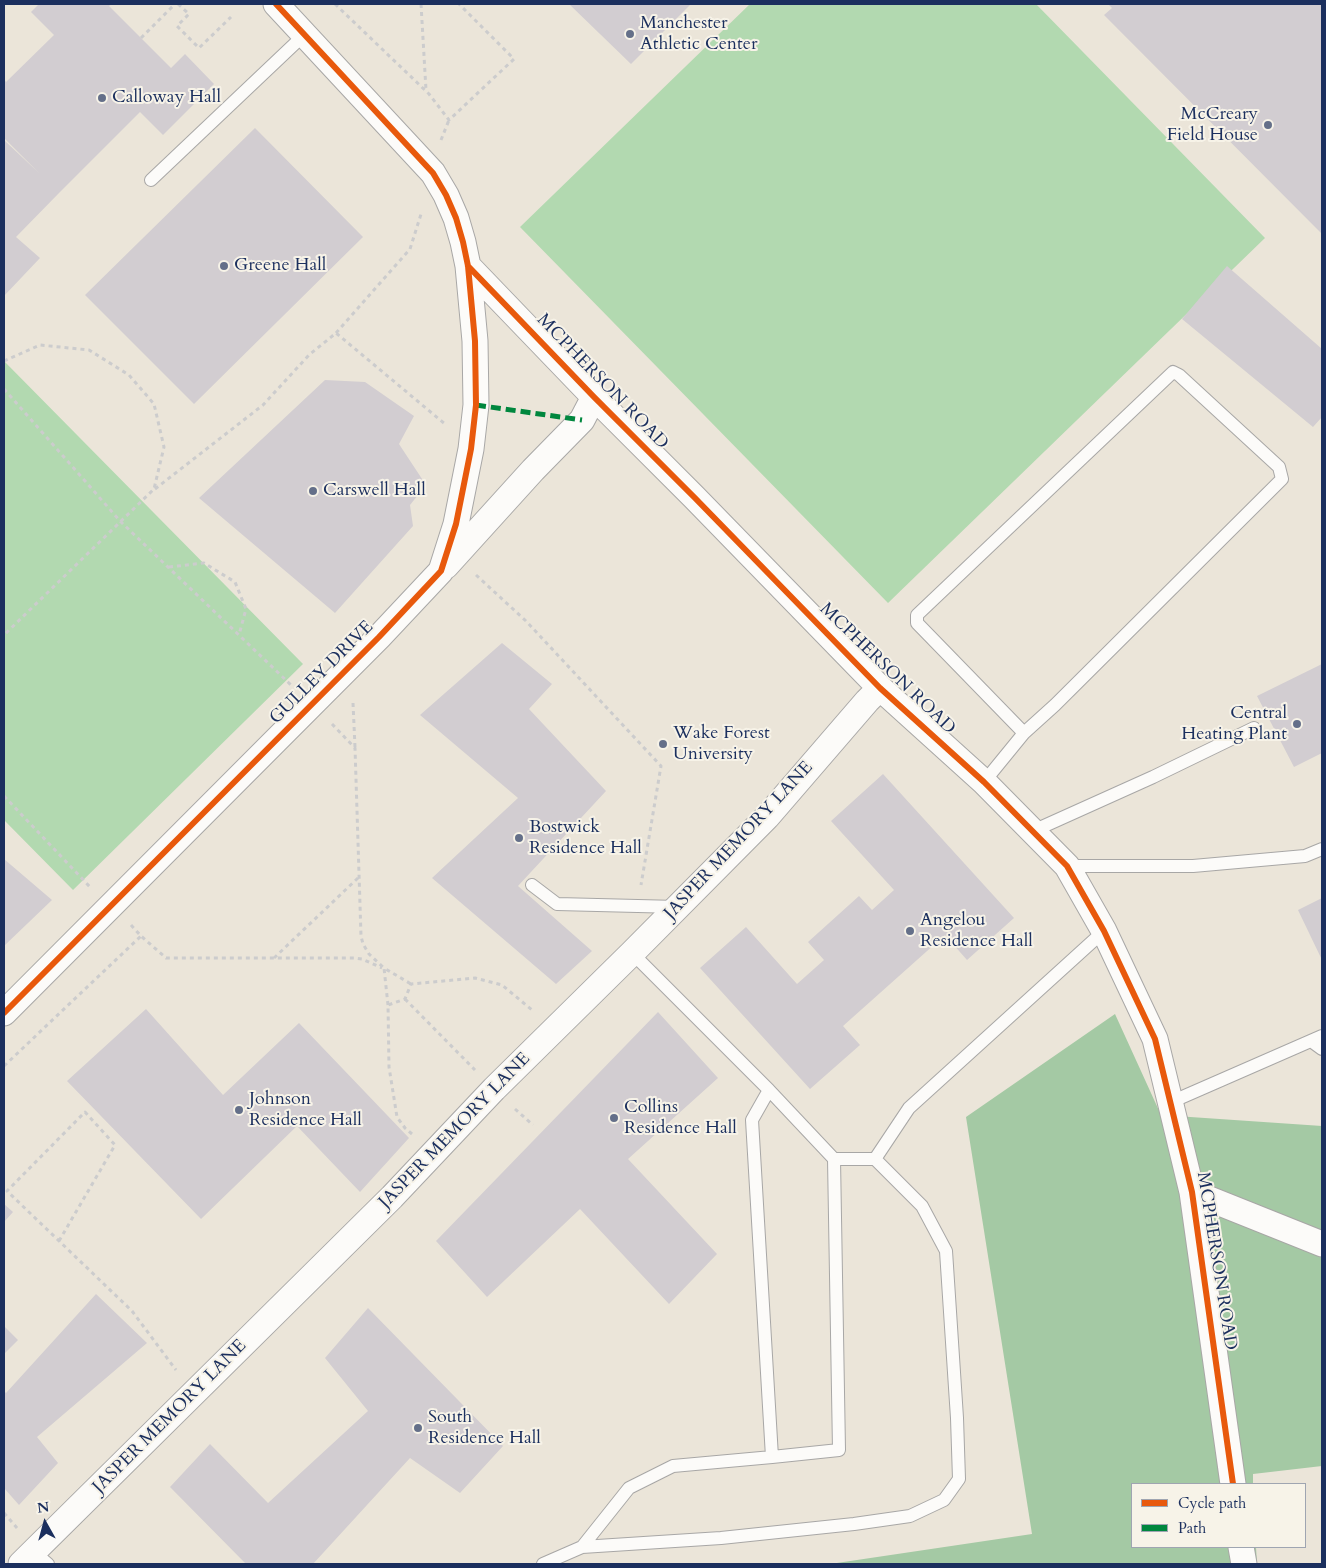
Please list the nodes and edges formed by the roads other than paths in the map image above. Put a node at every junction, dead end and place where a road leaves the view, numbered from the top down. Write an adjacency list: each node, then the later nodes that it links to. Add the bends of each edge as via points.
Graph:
1 (276, 4): 2 (street)
2 (304, 35): 3 (lane); 4 (street, via 433,173 456,218)
3 (152, 180)
4 (468, 266): 5 (street, MCPHERSON ROAD); 6 (street, GULLEY DRIVE, via 475,341 476,406 471,449)
5 (594, 397): 6 (street, GULLEY DRIVE, via 582,420); 7 (street, MCPHERSON ROAD)
6 (448, 563): 18 (street, GULLEY DRIVE, via 379,637)
7 (880, 688): 10 (street, MCPHERSON ROAD); 15 (street, JASPER MEMORY LANE, via 767,817)
8 (1254, 728): 11 (lane)
9 (1024, 733): 9 (lane, via 1282,479 1279,467 1173,372 917,615 917,623); 10 (lane)
10 (984, 782): 11 (street, MCPHERSON ROAD)
11 (1033, 832): 13 (street, MCPHERSON ROAD)
12 (1322, 849): 13 (lane, via 1305,856 1192,866)
13 (1067, 866): 16 (street, MCPHERSON ROAD)
14 (532, 884): 15 (lane, via 557,904)
15 (678, 907): 17 (street, JASPER MEMORY LANE)
16 (1104, 931): 22 (street, MCPHERSON ROAD, via 1155,1039); 24 (lane, via 909,1108)
17 (632, 953): 21 (lane); 31 (street, JASPER MEMORY LANE, via 494,1089 392,1197)
18 (4, 1013)
19 (1317, 1039): 20 (lane); 22 (lane)
20 (1322, 1050)
21 (769, 1090): 23 (lane); 27 (lane, via 752,1120)
22 (1170, 1102): 25 (street, MCPHERSON ROAD)
23 (834, 1159): 24 (lane); 27 (lane, via 839,1450)
24 (875, 1159): 29 (lane, via 922,1206 946,1251 959,1479 944,1500 910,1516 854,1524 721,1538)
25 (1192, 1192): 26 (street); 28 (street, MCPHERSON ROAD)
26 (1322, 1244)
27 (772, 1457): 29 (lane, via 673,1466 629,1488)
28 (1233, 1483)
29 (582, 1547): 32 (lane)
30 (1242, 1548): 33 (street)
31 (32, 1554)
32 (543, 1564)
33 (1244, 1564)

